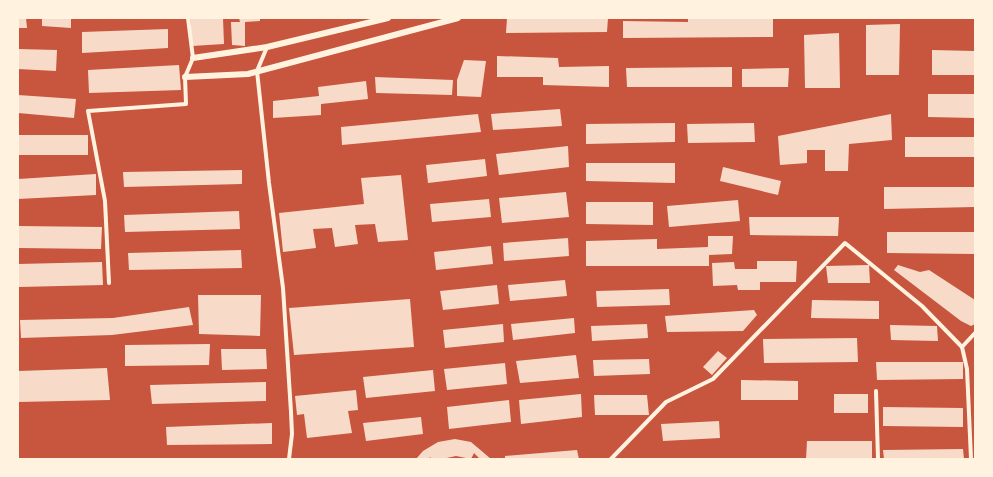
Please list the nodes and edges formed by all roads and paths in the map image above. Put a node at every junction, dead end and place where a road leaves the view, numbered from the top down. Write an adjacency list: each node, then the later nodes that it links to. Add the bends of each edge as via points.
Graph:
1 (188, 18): 5 (street)
2 (388, 18): 4 (street)
3 (458, 18): 6 (street)
4 (267, 47): 5 (street); 6 (street)
5 (193, 58): 7 (street)
6 (257, 71): 7 (street, via 248,74); 12 (street, via 283,288 292,434)
7 (185, 78): 8 (street, via 186,104 88,111 105,201)
8 (109, 283)
9 (975, 333): 10 (street)
10 (962, 347): 13 (street, via 922,306 845,243 713,379 666,402); 15 (street, via 967,369)
11 (876, 390): 14 (street)
12 (289, 459)
13 (612, 459)
14 (878, 459)
15 (971, 459)

